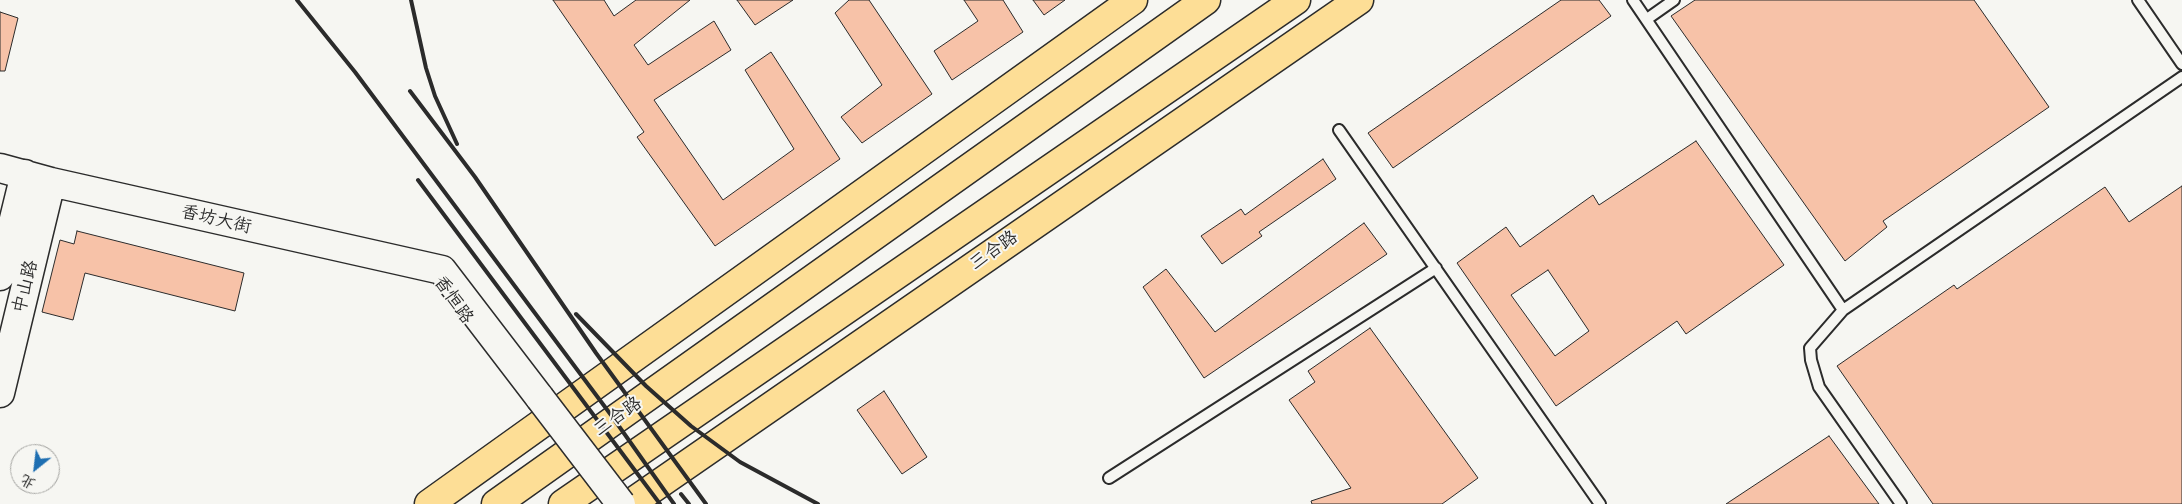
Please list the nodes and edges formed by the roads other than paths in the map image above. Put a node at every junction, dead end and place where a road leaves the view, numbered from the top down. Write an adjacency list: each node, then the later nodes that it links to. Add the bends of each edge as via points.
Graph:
1 (1133, 0): 21 (highway)
2 (1206, 0): 22 (highway, 三合路)
3 (1296, 0): 23 (highway)
4 (1359, 0): 26 (highway, 三合路)
5 (1633, 0): 8 (lane)
6 (1674, 0): 8 (lane)
7 (2138, 0): 9 (lane)
8 (1647, 19): 17 (lane)
9 (2182, 64)
10 (2182, 77): 17 (lane)
11 (1339, 130): 14 (lane)
12 (12, 171): 13 (main road, 香坊大街); 16 (main road, 中山路)
13 (51, 182): 15 (main road, 香坊大街); 18 (main road, 中山路)
14 (1436, 268): 20 (lane); 27 (lane)
15 (432, 270): 19 (main road, 香恒路, via 442,270)
16 (0, 276)
17 (1843, 310): 28 (lane, via 1810,348 1810,360 1819,387)
18 (0, 393)
19 (534, 402): 24 (main road, 香恒路); 25 (main road, 香恒路, bridge)
20 (1109, 478)
21 (429, 504)
22 (496, 504)
23 (563, 504)
24 (601, 504)
25 (621, 504)
26 (630, 504)
27 (1600, 504)
28 (1901, 504)

